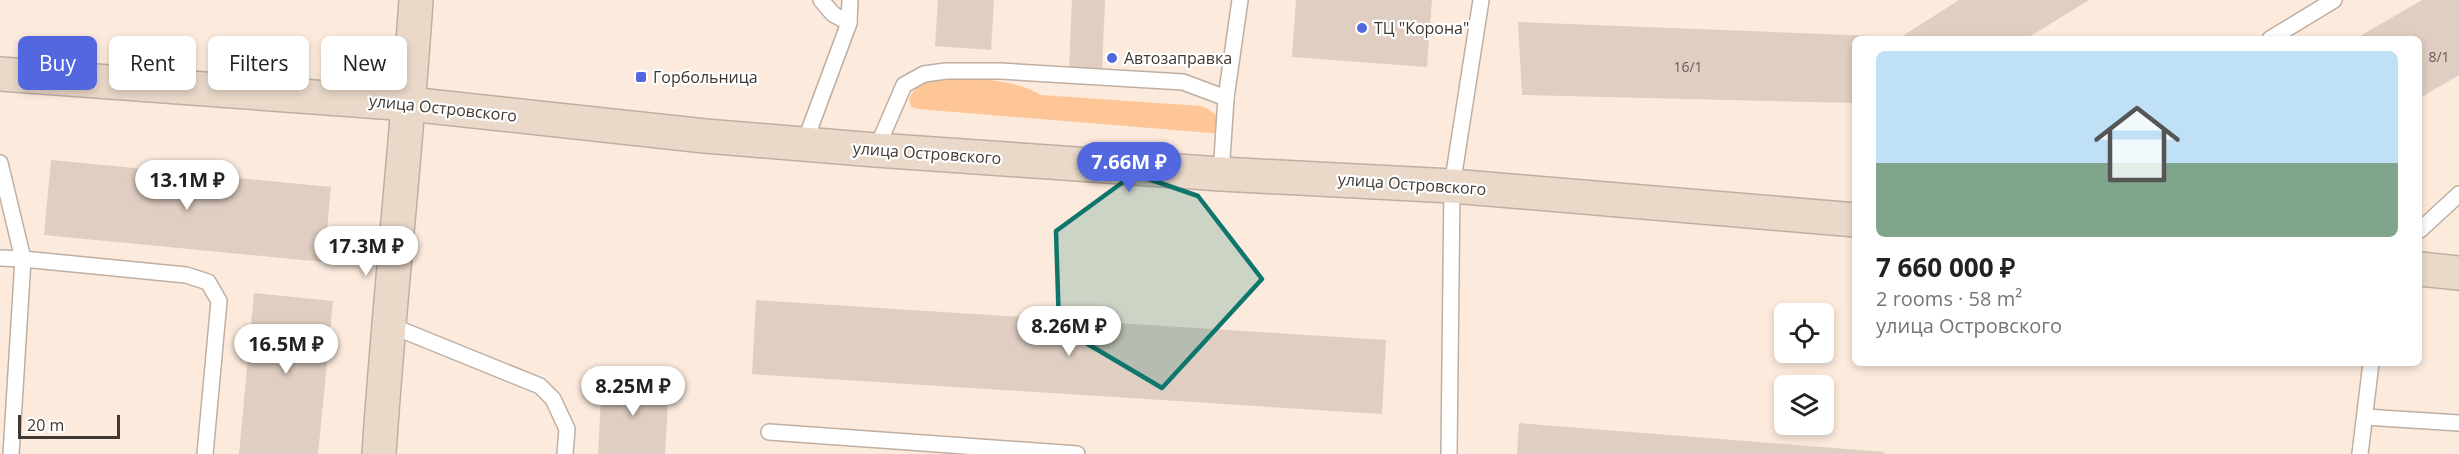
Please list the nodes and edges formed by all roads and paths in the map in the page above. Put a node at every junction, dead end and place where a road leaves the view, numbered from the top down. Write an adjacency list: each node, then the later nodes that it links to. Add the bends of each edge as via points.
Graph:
1 (416, 0): 11 (main road)
2 (821, 0): 7 (lane, via 833,14)
3 (850, 0): 7 (lane)
4 (1240, 0): 10 (lane)
5 (1481, 0): 16 (lane)
6 (2334, 0): 8 (lane)
7 (849, 22): 12 (lane)
8 (2275, 36)
9 (0, 74): 11 (main road, улица Островского)
10 (1226, 98): 13 (lane, via 1183,82 1000,71 935,73 904,85); 15 (lane)
11 (409, 104): 12 (main road, улица Островского); 24 (main road)
12 (804, 144): 13 (main road, улица Островского)
13 (876, 150): 15 (main road, улица Островского)
14 (0, 163): 21 (lane)
15 (1221, 174): 16 (main road, улица Островского)
16 (1452, 186): 18 (main road, улица Островского); 34 (lane)
17 (2459, 194): 19 (lane)
18 (1852, 220)
19 (2422, 228)
20 (0, 258): 21 (lane)
21 (23, 259): 29 (lane); 30 (lane, via 186,276 208,282 219,302)
22 (2422, 269): 23 (main road)
23 (2459, 273)
24 (387, 324): 31 (main road); 32 (lane, via 540,386 553,399 567,429)
25 (2371, 366): 26 (lane)
26 (2365, 417): 27 (lane); 35 (lane)
27 (2459, 423)
28 (769, 432): 33 (lane)
29 (11, 454)
30 (205, 454)
31 (379, 454)
32 (566, 454)
33 (1077, 454)
34 (1449, 454)
35 (2360, 454)

